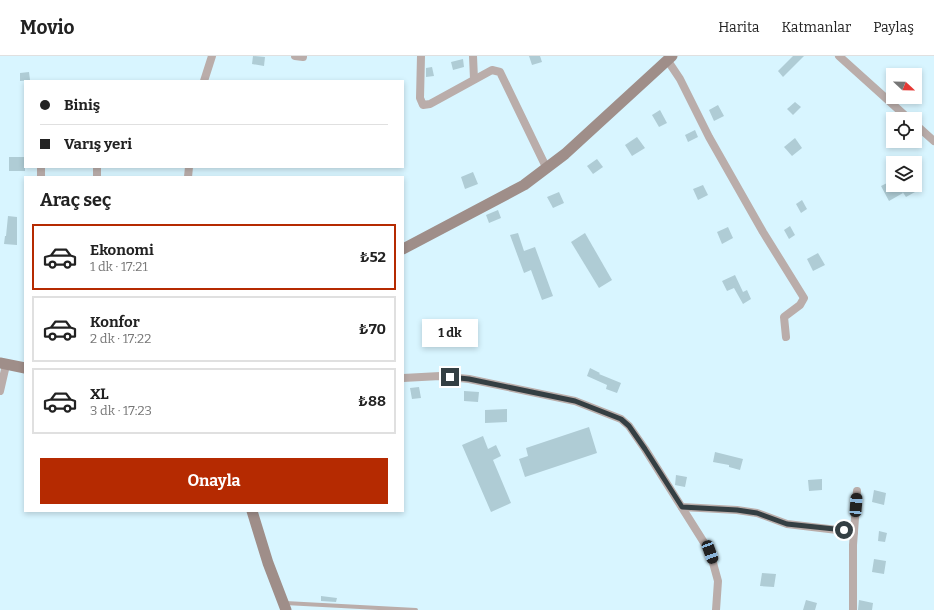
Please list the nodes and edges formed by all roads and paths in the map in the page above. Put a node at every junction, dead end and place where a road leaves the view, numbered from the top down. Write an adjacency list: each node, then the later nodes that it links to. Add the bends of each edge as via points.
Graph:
1 (212, 56): 6 (street)
2 (421, 56): 7 (street, via 420,98 423,105 430,104)
3 (473, 56): 7 (street)
4 (839, 56): 8 (street)
5 (670, 58): 11 (street); 13 (street, via 709,137 804,298 800,305 784,317)
6 (204, 80)
7 (474, 80): 11 (street, via 492,70 500,72)
8 (901, 112)
9 (922, 131): 10 (street)
10 (934, 142)
11 (547, 169): 12 (street, via 524,185)
12 (404, 248)
13 (786, 337)
14 (3, 364): 15 (street); 17 (street)
15 (24, 368)
16 (404, 378): 19 (street, via 434,376 469,379 575,401 612,414 629,426)
17 (0, 391)
18 (857, 491): 21 (street)
19 (682, 507): 21 (street, via 737,510 757,513 787,524); 24 (street, via 714,562 718,580)
20 (252, 512): 22 (street)
21 (854, 532): 25 (street)
22 (284, 606): 23 (lane)
23 (416, 610)
24 (716, 610)
25 (853, 610)

